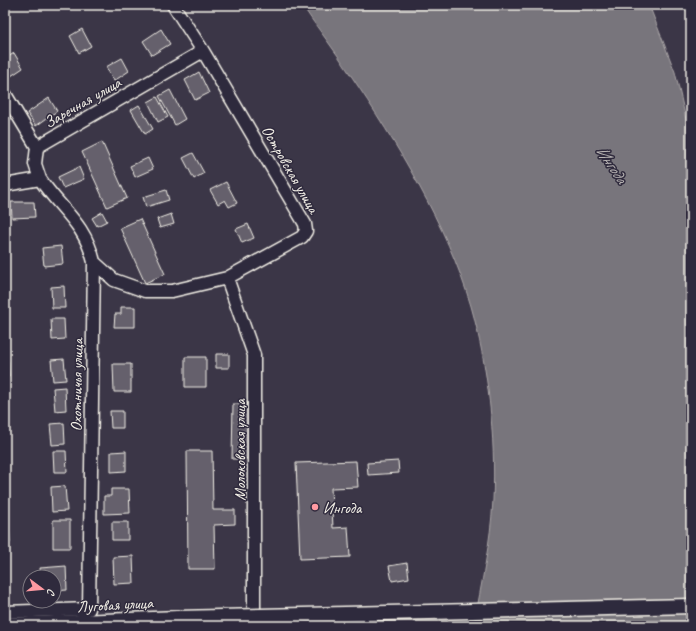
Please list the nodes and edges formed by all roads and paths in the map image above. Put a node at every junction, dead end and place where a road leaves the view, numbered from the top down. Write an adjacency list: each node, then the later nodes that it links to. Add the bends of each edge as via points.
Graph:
1 (173, 5): 2 (street, Островская улица)
2 (203, 51): 4 (street, Заречная улица); 8 (street, Островская улица, via 305,224 306,231 302,237)
3 (5, 94): 4 (street)
4 (37, 147): 5 (street, Заречная улица, via 35,164)
5 (40, 178): 6 (street); 7 (street, Охотничья улица, via 50,193 77,222)
6 (5, 185)
7 (94, 262): 8 (street, Островская улица, via 114,280 145,291 172,291); 10 (street, Охотничья улица, via 89,609)
8 (227, 278): 12 (street, Молоковская улица, via 254,355)
9 (691, 606): 11 (street, Луговая улица, bridge, via 178,618)
10 (5, 612)
11 (5, 625)
12 (254, 626)

